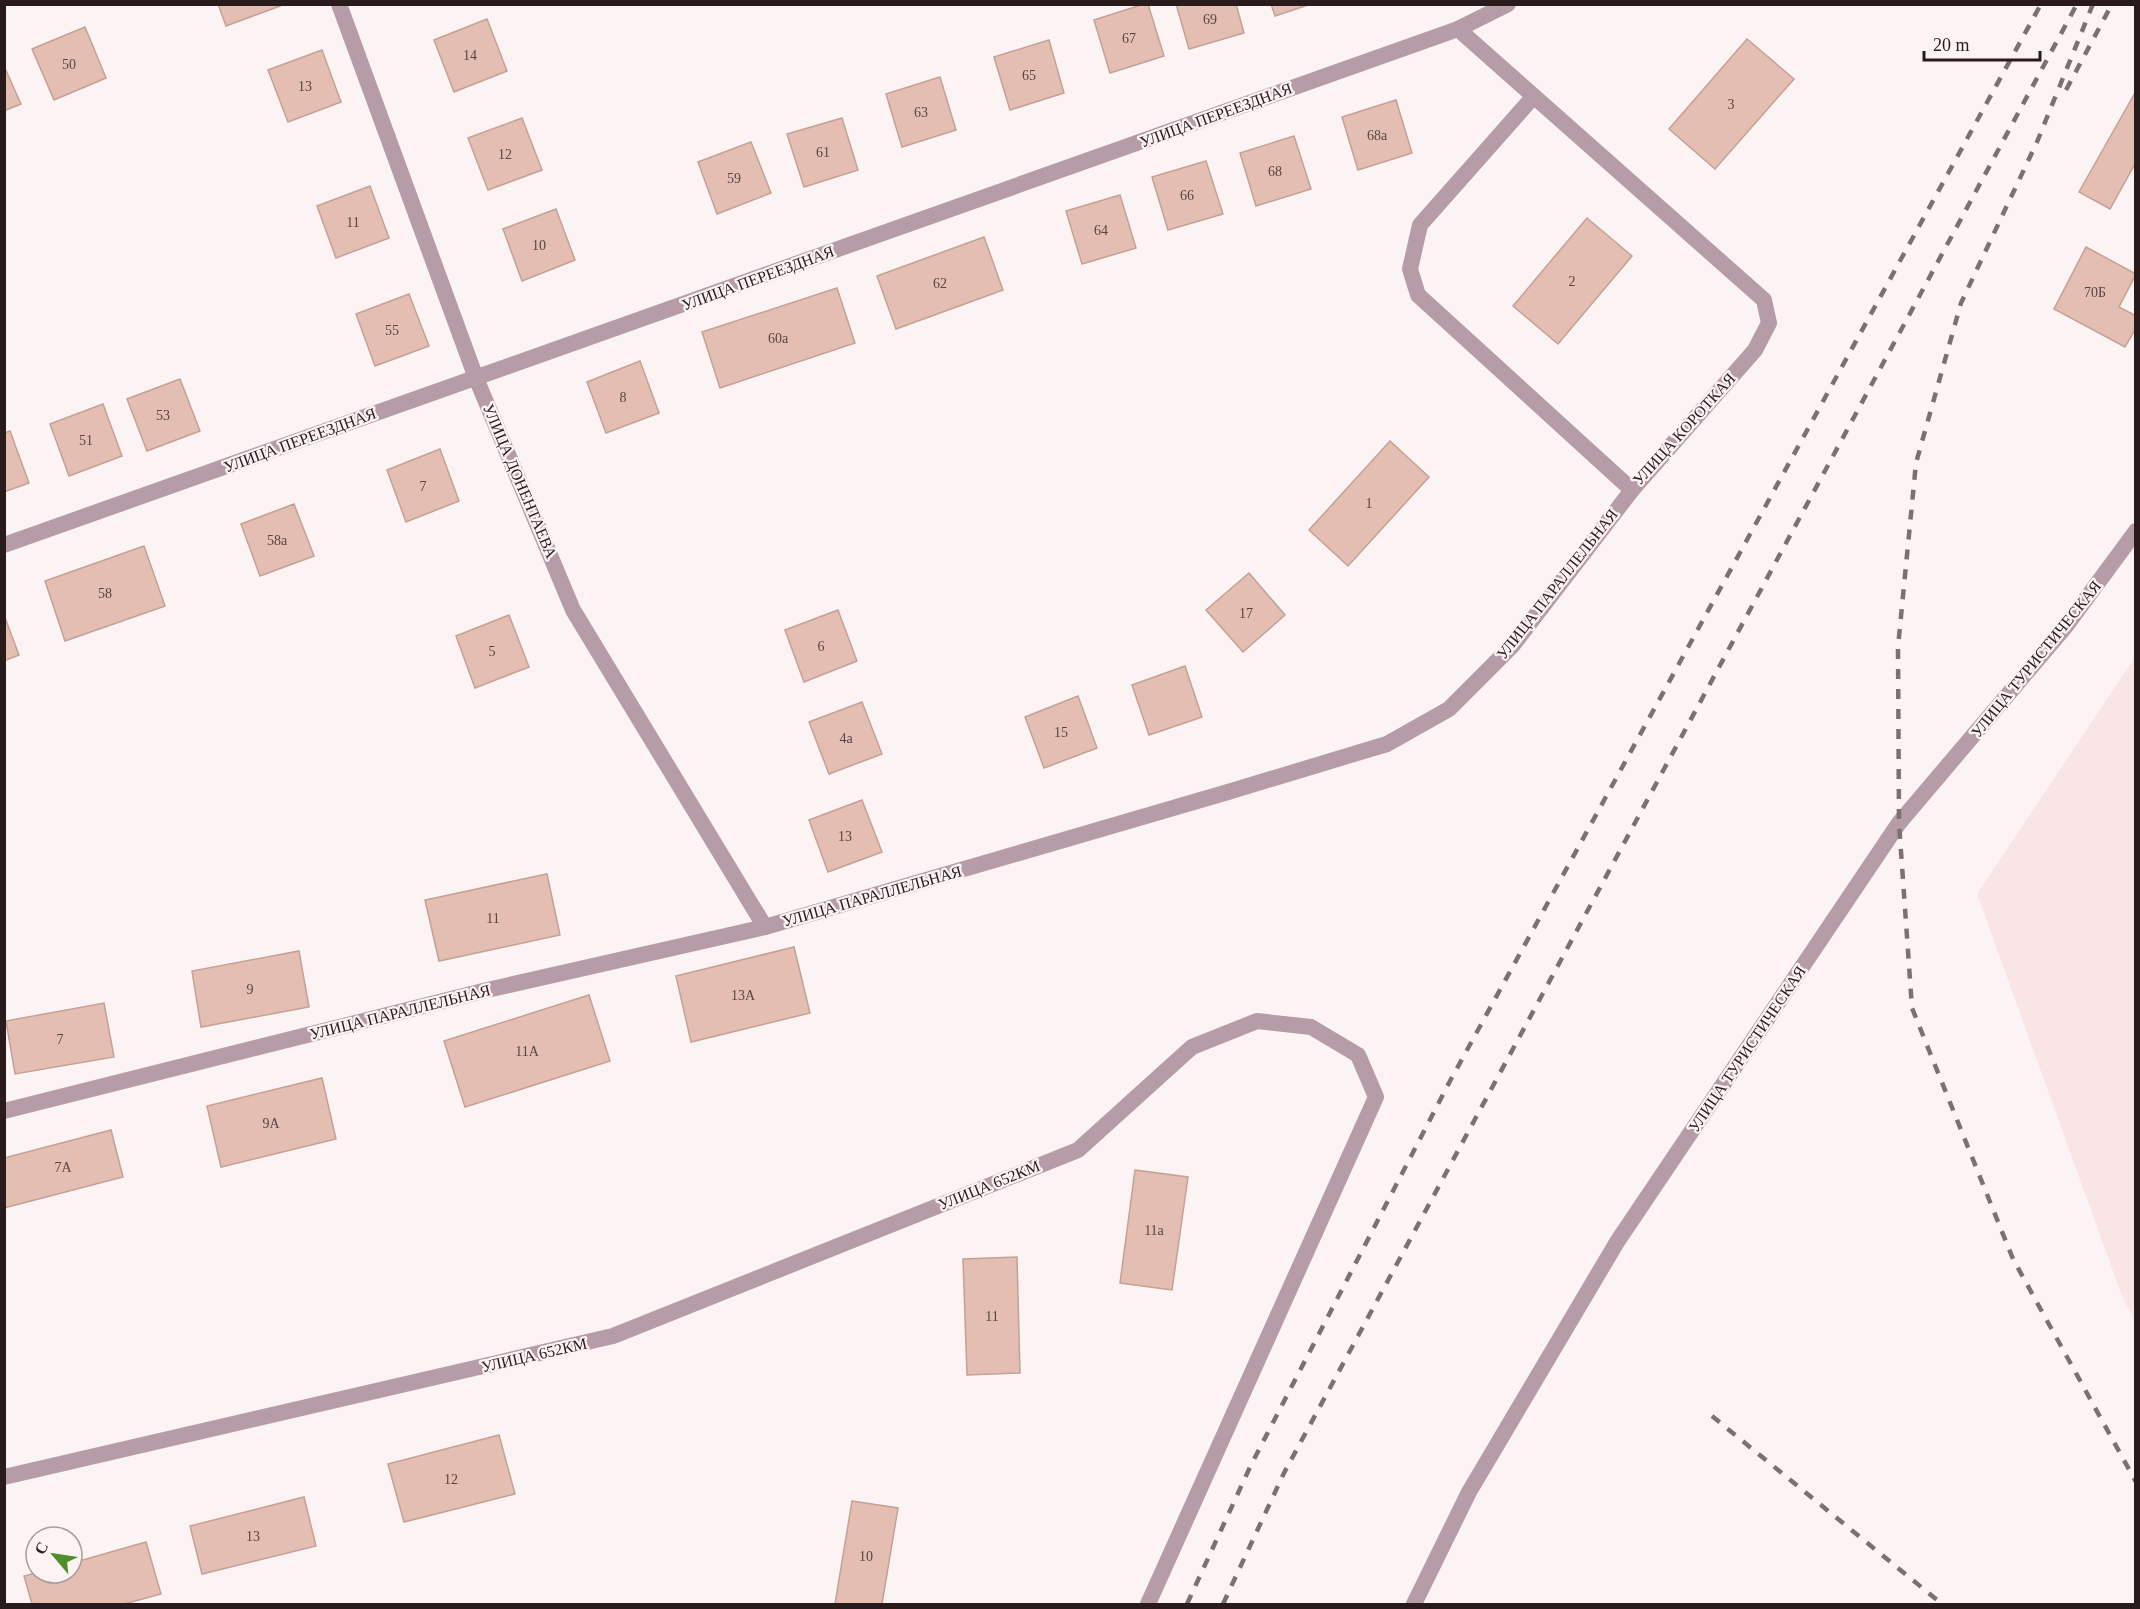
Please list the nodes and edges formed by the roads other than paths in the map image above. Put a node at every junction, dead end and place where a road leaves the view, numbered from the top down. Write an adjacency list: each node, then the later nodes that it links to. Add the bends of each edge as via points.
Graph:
1 (339, 4): 5 (street, УЛИЦА ДОНЕНТАЕВА)
2 (1508, 4): 3 (street, УЛИЦА ПЕРЕЕЗДНАЯ)
3 (1458, 29): 4 (street, УЛИЦА КОРОТКАЯ); 5 (street, УЛИЦА ПЕРЕЕЗДНАЯ)
4 (1534, 96): 6 (street, УЛИЦА КОРОТКАЯ, via 1420,225 1410,268 1418,295); 6 (street, УЛИЦА КОРОТКАЯ, via 1764,300 1769,323 1755,350)
5 (476, 378): 8 (street, УЛИЦА ПЕРЕЕЗДНАЯ); 9 (street, УЛИЦА ДОНЕНТАЕВА, via 573,610)
6 (1632, 490): 9 (street, УЛИЦА ПАРАЛЛЕЛЬНАЯ, via 1513,645 1449,709 1388,744)
7 (2136, 531): 13 (street, УЛИЦА ТУРИСТИЧЕСКАЯ, via 2066,626 1899,823 1617,1242 1469,1492)
8 (4, 545)
9 (765, 927): 10 (street, УЛИЦА ПАРАЛЛЕЛЬНАЯ, via 483,991)
10 (4, 1111)
11 (4, 1477): 12 (street, УЛИЦА 652КМ, via 613,1336 1078,1150 1192,1047 1257,1021 1311,1027 1358,1055 1376,1097)
12 (1148, 1605)
13 (1414, 1605)

